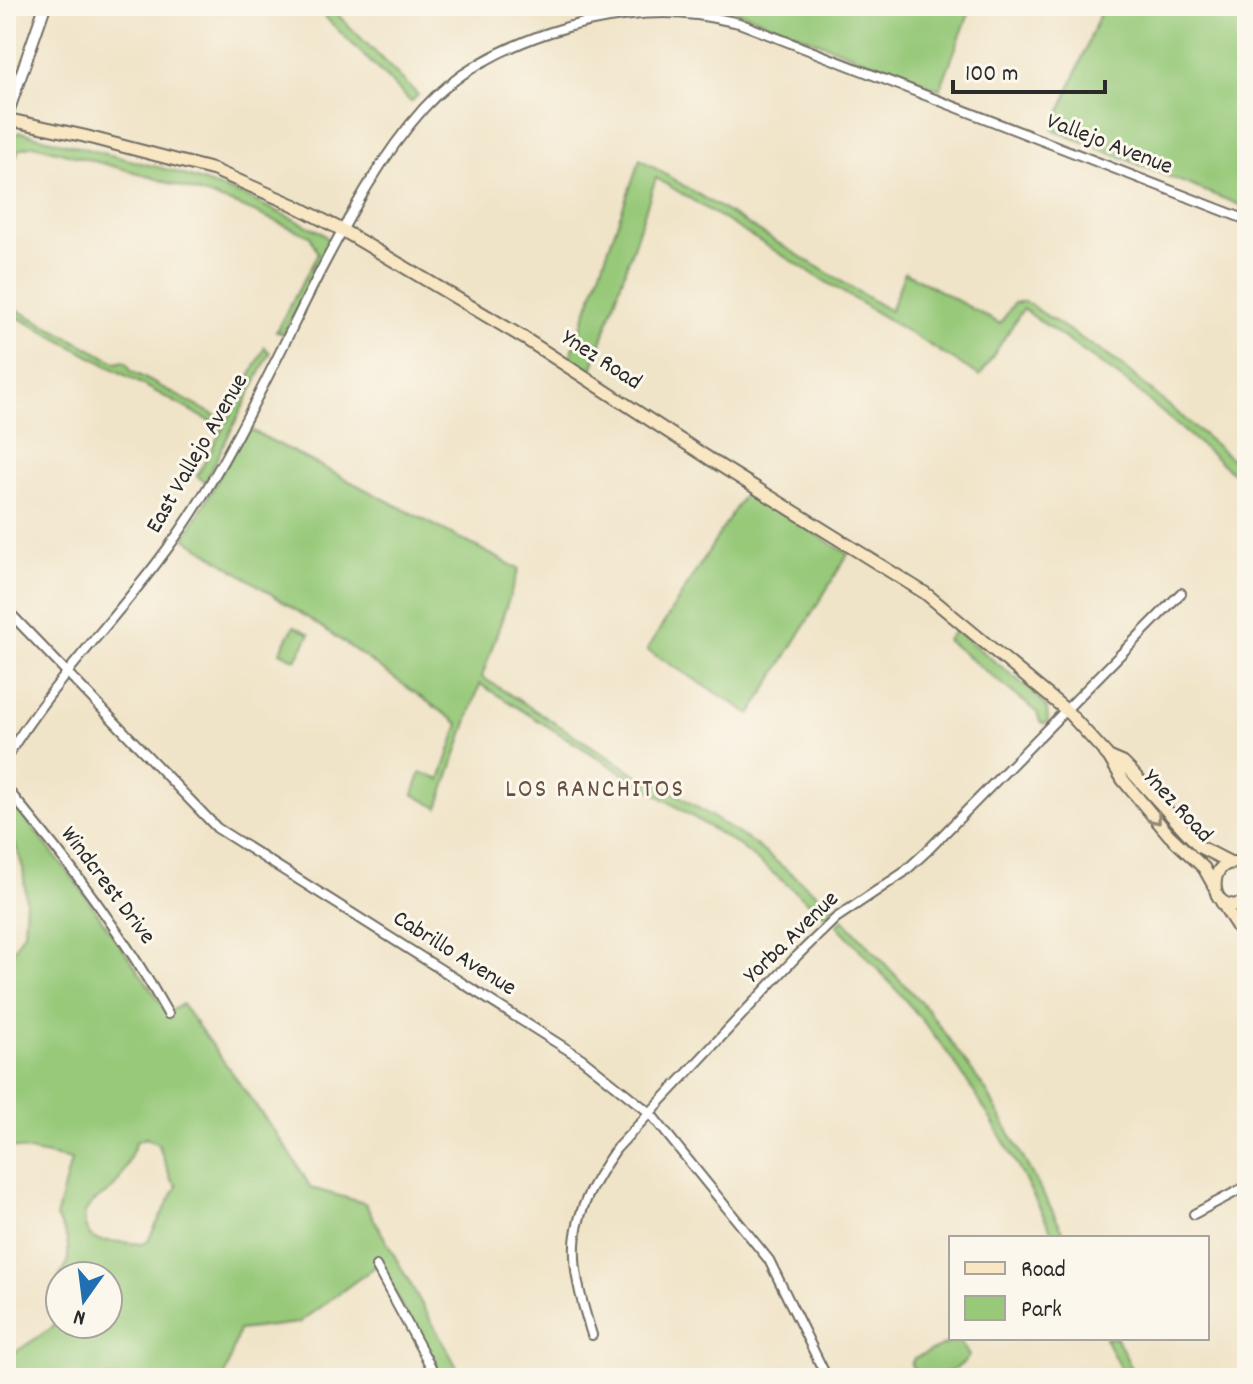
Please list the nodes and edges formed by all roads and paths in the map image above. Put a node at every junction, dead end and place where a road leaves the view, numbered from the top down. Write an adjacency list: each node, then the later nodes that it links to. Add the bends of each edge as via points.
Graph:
1 (45, 6): 2 (street)
2 (6, 118): 4 (main road, Ynez Road, via 214,170)
3 (1247, 220): 4 (street, Vallejo Avenue, via 739,23 653,14 612,17 512,47 446,88 381,164)
4 (342, 230): 7 (street, East Vallejo Avenue, via 204,495); 8 (main road, Ynez Road, via 524,338 925,593)
5 (1181, 593): 8 (street, Yorba Avenue)
6 (6, 609): 7 (street, Cabrillo Avenue)
7 (68, 674): 10 (street, East Vallejo Avenue); 19 (street, Cabrillo Avenue, via 217,828 581,1058)
8 (1066, 710): 9 (main road, Ynez Road); 19 (street, Yorba Avenue, via 903,873 826,927)
9 (1109, 757): 12 (main road, Ynez Road, via 1123,763 1200,847); 14 (main road, Ynez Road, one-way to 14)
10 (6, 758)
11 (6, 788): 18 (street, Windcrest Drive, via 136,958)
12 (1231, 863): 13 (main road, Ynez Road); 14 (main road, via 1220,869)
13 (1247, 866)
14 (1214, 886): 15 (main road, Ynez Road)
15 (1221, 900): 16 (main road, via 1235,905); 17 (main road)
16 (1247, 901)
17 (1247, 942)
18 (168, 1014)
19 (650, 1113): 23 (street, Yorba Avenue, via 616,1149 581,1208 574,1259); 25 (street, Cabrillo Avenue, via 769,1260)
20 (1247, 1186): 21 (street)
21 (1194, 1214)
22 (376, 1266): 24 (street)
23 (592, 1335)
24 (437, 1378)
25 (827, 1378)

